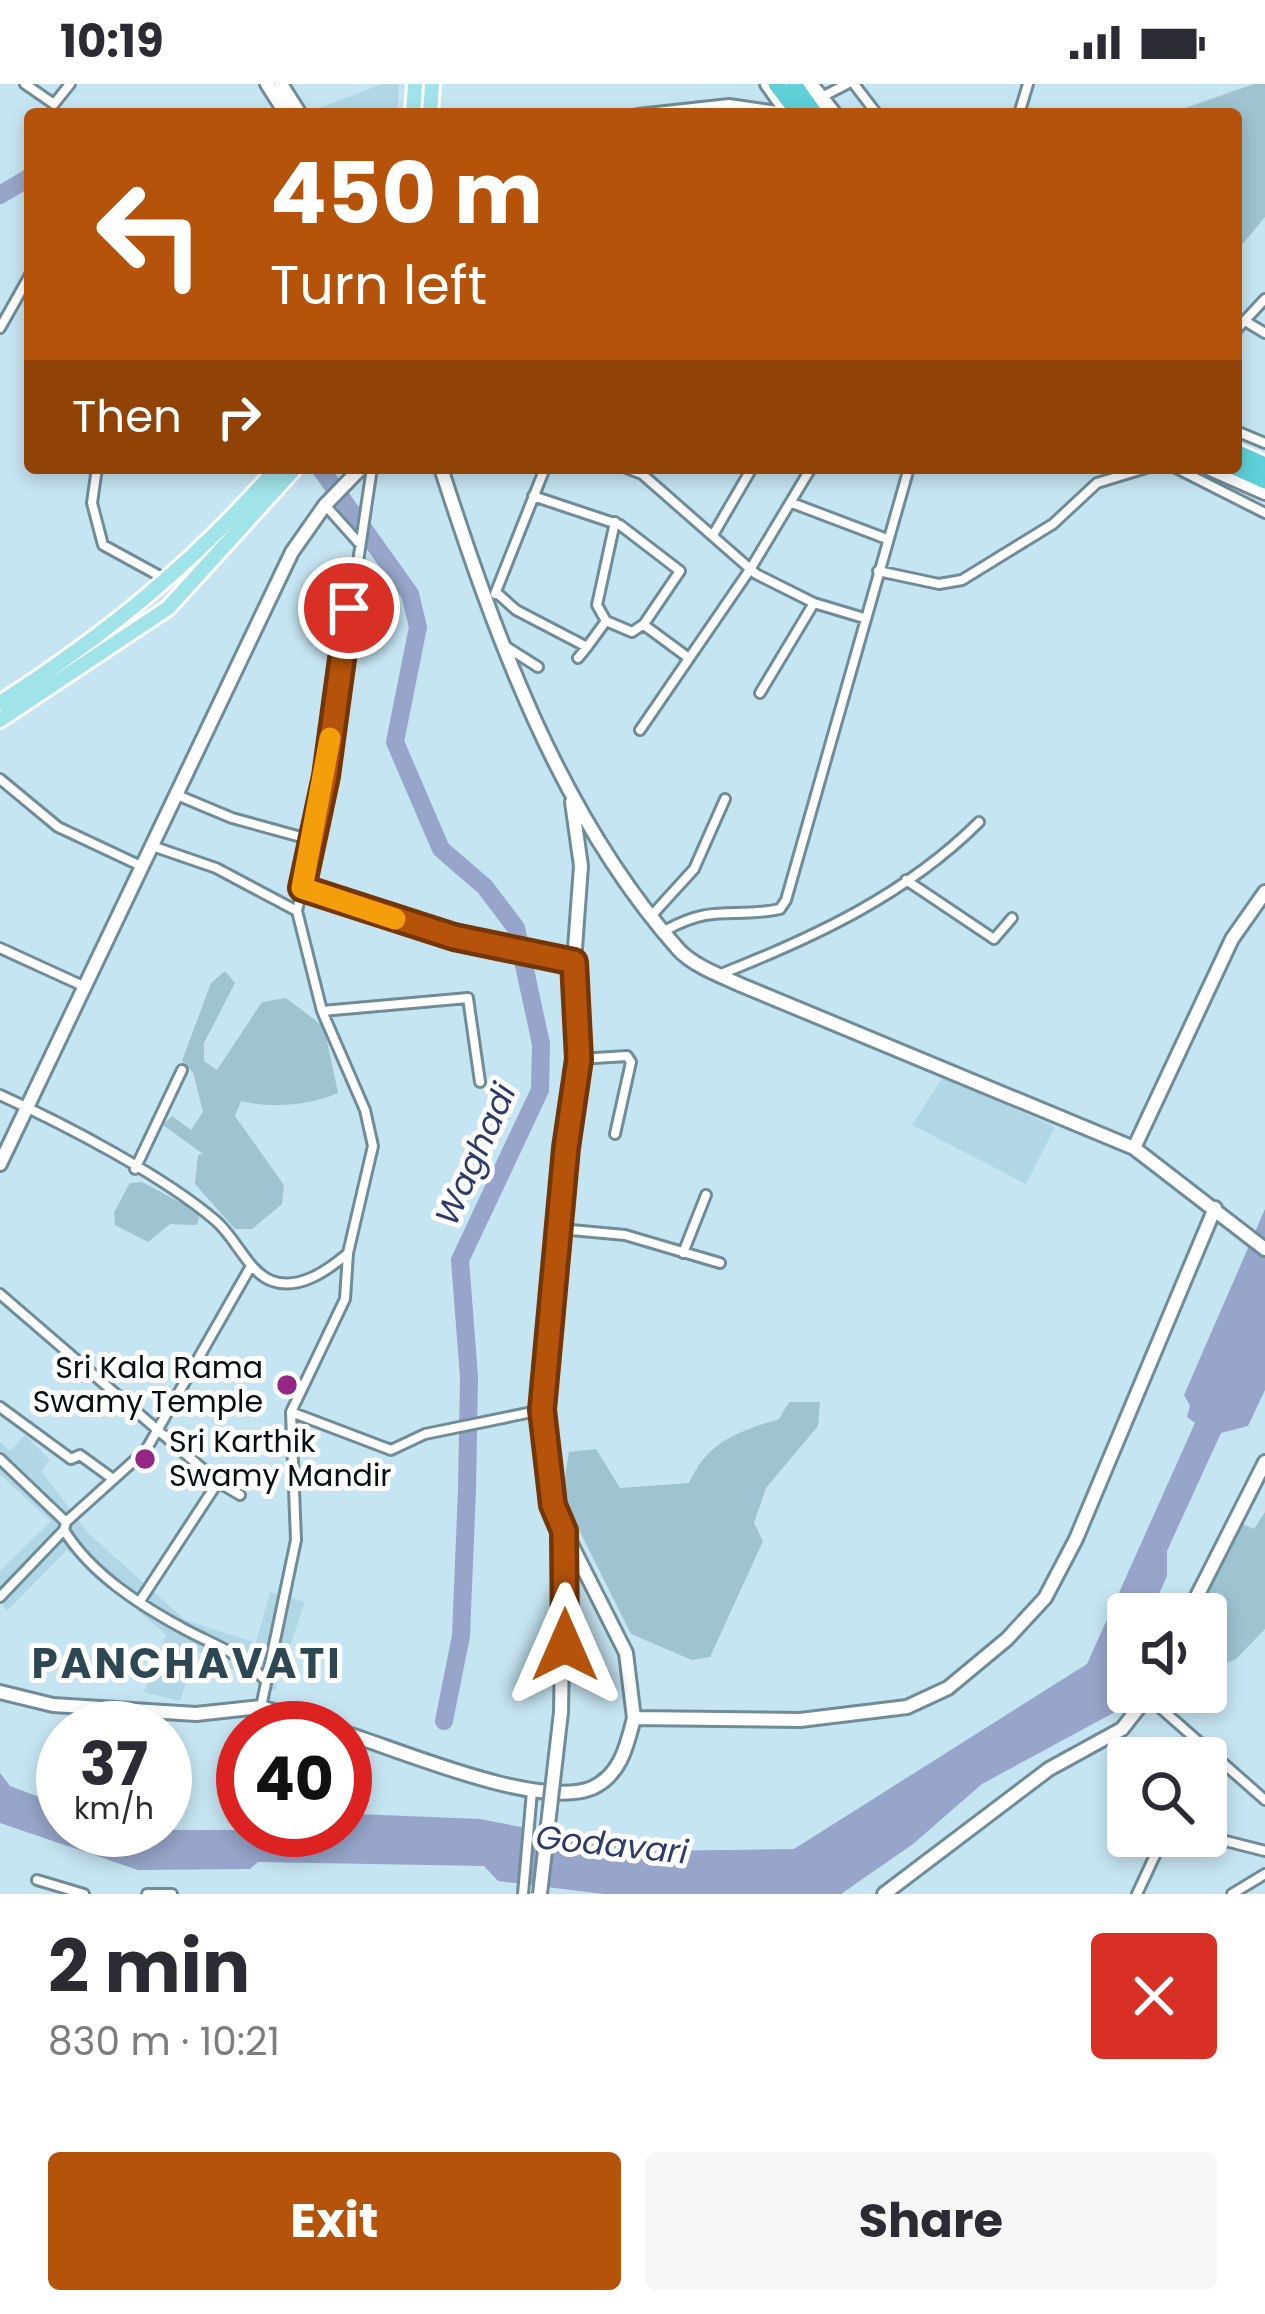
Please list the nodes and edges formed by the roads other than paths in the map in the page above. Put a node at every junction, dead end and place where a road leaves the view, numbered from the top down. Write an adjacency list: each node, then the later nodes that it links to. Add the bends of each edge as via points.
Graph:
1 (25, 84): 2 (street, via 53,104)
2 (70, 84)
3 (776, 84): 12 (highway, bridge)
4 (794, 84): 8 (highway, bridge)
5 (811, 84): 8 (street)
6 (851, 84): 8 (street); 13 (street)
7 (272, 85): 9 (street)
8 (818, 106)
9 (294, 108)
10 (693, 108): 11 (street)
11 (778, 108)
12 (794, 108)
13 (872, 108)
14 (24, 286): 18 (street)
15 (1265, 299): 16 (street)
16 (1245, 320): 17 (street); 19 (street)
17 (1242, 324)
18 (0, 328)
19 (1265, 333)
20 (97, 474): 45 (street, via 92,503 103,545)
21 (277, 474): 45 (main road)
22 (278, 474): 58 (main road, via 168,608)
23 (357, 474): 37 (street)
24 (371, 474): 41 (street)
25 (443, 474): 46 (street)
26 (542, 474): 35 (street)
27 (643, 474): 40 (street)
28 (749, 474): 40 (street)
29 (808, 474): 36 (street)
30 (907, 474): 42 (street)
31 (1126, 474): 44 (street, via 1097,483 1053,524 962,580 939,584)
32 (1188, 474): 38 (street)
33 (1222, 474): 34 (street)
34 (1265, 493)
35 (533, 496): 39 (street); 46 (street)
36 (792, 503): 42 (street); 43 (street)
37 (325, 506): 41 (street); 61 (street, via 292,552)
38 (1265, 513)
39 (614, 522): 49 (street, via 597,604); 50 (street, via 680,571)
40 (713, 535): 43 (street)
41 (359, 539): 65 (street)
42 (887, 539): 44 (street)
43 (751, 568): 47 (street); 53 (street)
44 (878, 571): 48 (street)
45 (169, 581): 57 (main road)
46 (493, 596): 51 (street); 52 (street)
47 (814, 603): 48 (street); 56 (street)
48 (864, 618): 74 (street, via 786,900 764,912 697,914)
49 (606, 621): 50 (street, via 632,632); 51 (street)
50 (644, 624): 53 (street)
51 (587, 647): 54 (street)
52 (506, 648): 55 (street); 62 (street)
53 (686, 656): 59 (street)
54 (578, 658)
55 (538, 668)
56 (760, 693)
57 (0, 703)
58 (0, 720)
59 (640, 730)
60 (0, 779): 67 (street, via 58,827)
61 (177, 795): 65 (street); 66 (street)
62 (571, 796): 72 (street); 76 (street, via 581,866)
63 (725, 799): 72 (street, via 694,868)
64 (980, 822): 68 (street)
65 (312, 840): 69 (street)
66 (155, 847): 67 (street); 71 (street, via 216,868)
67 (143, 866): 78 (street)
68 (906, 880): 73 (street, via 994,939); 77 (street, via 802,942)
69 (302, 888): 71 (street); 76 (street, via 454,937)
70 (1265, 892): 86 (street, via 1232,939)
71 (296, 911): 79 (street)
72 (653, 914): 74 (street)
73 (1012, 918)
74 (666, 930): 77 (street, via 680,952)
75 (0, 948): 78 (street)
76 (566, 962): 80 (street)
77 (720, 975): 86 (street)
78 (82, 986): 84 (street)
79 (322, 1012): 82 (street, via 468,998); 93 (street, via 373,1146)
80 (579, 1059): 85 (street, via 631,1062); 91 (street)
81 (182, 1070): 88 (street)
82 (479, 1082)
83 (0, 1096): 84 (street)
84 (28, 1108): 87 (street); 88 (street)
85 (614, 1134)
86 (1134, 1148): 90 (street)
87 (0, 1163)
88 (135, 1169): 96 (street, via 216,1220)
89 (706, 1195): 94 (street)
90 (1216, 1208): 92 (street); 118 (street, via 1076,1539 1045,1598 1006,1639 948,1688 907,1707 800,1720)
91 (558, 1228): 94 (street); 99 (street)
92 (1265, 1249)
93 (348, 1252): 96 (street, via 310,1279 286,1283); 100 (street, via 345,1299)
94 (683, 1252): 95 (street)
95 (720, 1263)
96 (251, 1266): 101 (street)
97 (0, 1294): 101 (street)
98 (0, 1407): 104 (street, via 46,1444)
99 (542, 1410): 100 (street, via 425,1434 391,1450); 108 (street, via 553,1505)
100 (291, 1412): 112 (street, via 296,1540)
101 (158, 1432): 104 (street); 105 (street)
102 (0, 1459): 107 (street)
103 (1265, 1462): 109 (street)
104 (113, 1479): 107 (street)
105 (218, 1482): 106 (street); 111 (street)
106 (240, 1495)
107 (65, 1526): 110 (street); 111 (street, via 78,1552)
108 (564, 1531): 118 (street, via 626,1653); 131 (street, bridge, via 560,1712)
109 (1199, 1593)
110 (0, 1598)
111 (140, 1601): 112 (street, via 243,1656)
112 (266, 1680): 114 (street)
113 (0, 1693): 115 (street, via 53,1706)
114 (262, 1701)
115 (216, 1709)
116 (1135, 1713): 132 (street)
117 (1170, 1713): 121 (street)
118 (634, 1718): 120 (street, via 625,1755 593,1787)
119 (372, 1741): 120 (street)
120 (532, 1790): 127 (street)
121 (1265, 1800)
122 (1227, 1841): 123 (street)
123 (1265, 1851)
124 (1154, 1857): 133 (street)
125 (1263, 1878): 134 (street)
126 (37, 1880): 128 (street)
127 (524, 1893)
128 (84, 1894)
129 (147, 1894): 130 (street)
130 (172, 1894)
131 (540, 1894)
132 (884, 1894)
133 (1137, 1894)
134 (1232, 1894)

